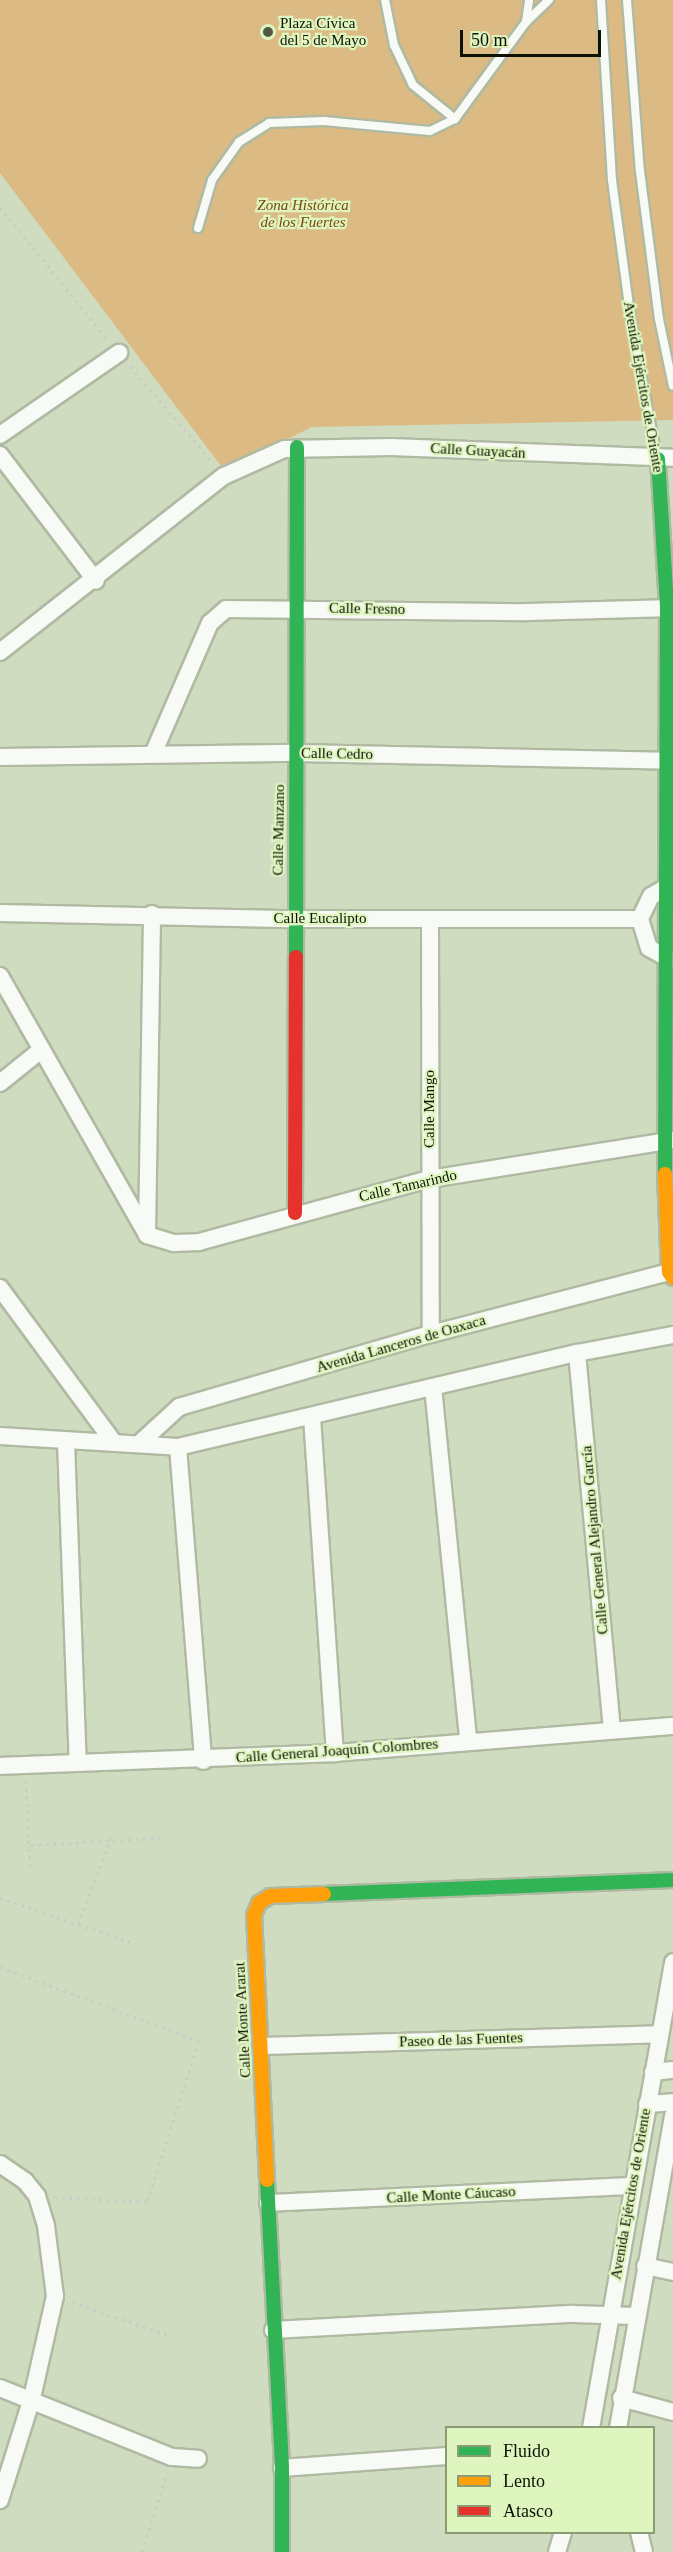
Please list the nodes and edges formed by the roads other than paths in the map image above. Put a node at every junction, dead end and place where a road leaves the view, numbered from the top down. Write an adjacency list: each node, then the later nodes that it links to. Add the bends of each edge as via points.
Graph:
1 (385, 0): 7 (lane, via 394,45 413,85)
2 (529, 0): 6 (lane)
3 (549, 0): 6 (lane)
4 (601, 0): 14 (lane, Avenida Ejércitos de Oriente, via 612,180 631,321)
5 (627, 0): 10 (lane, Avenida Ejércitos de Oriente, via 640,171 659,319)
6 (525, 22): 7 (lane)
7 (455, 119): 8 (lane, via 430,131 324,121 269,123 239,142 212,180)
8 (198, 228)
9 (118, 353): 11 (street)
10 (673, 386)
11 (0, 435)
12 (290, 448): 14 (street, Calle Guayacán, via 391,447); 15 (street, via 224,476); 16 (street, Calle Manzano)
13 (0, 455): 15 (street)
14 (665, 459): 17 (street, Avenida Ejércitos de Oriente)
15 (96, 580): 18 (street)
16 (297, 608): 17 (street, Calle Fresno, via 527,612); 19 (street, Calle Manzano); 20 (street, Calle Fresno, via 226,609 217,613)
17 (670, 608): 22 (street, Avenida Ejércitos de Oriente)
18 (0, 652)
19 (297, 753): 20 (street, Calle Cedro); 22 (street, Calle Cedro); 26 (street, Calle Manzano)
20 (153, 754): 21 (street, Calle Cedro)
21 (0, 757)
22 (668, 761): 23 (street, Avenida Ejércitos de Oriente)
23 (669, 885): 28 (street, via 651,896); 29 (street, Avenida Ejércitos de Oriente)
24 (0, 913): 25 (street, Calle Eucalipto)
25 (152, 914): 26 (street, Calle Eucalipto); 36 (street)
26 (294, 919): 27 (street, Calle Eucalipto); 35 (street, Calle Manzano)
27 (430, 919): 28 (street, Calle Eucalipto); 34 (street, Calle Mango)
28 (640, 919): 29 (street, via 643,939)
29 (669, 961): 33 (street, Avenida Ejércitos de Oriente)
30 (0, 976): 31 (street)
31 (41, 1050): 32 (street); 36 (street)
32 (0, 1083)
33 (669, 1140): 34 (street, Calle Tamarindo); 37 (street, Avenida Ejércitos de Oriente)
34 (430, 1179): 35 (street, Calle Tamarindo); 39 (street, Calle Mango)
35 (295, 1213): 36 (street, Calle Tamarindo, via 199,1242 174,1243)
36 (147, 1235)
37 (672, 1274): 39 (street, Avenida Lanceros de Oaxaca)
38 (0, 1288): 45 (street)
39 (430, 1334): 47 (street, Avenida Lanceros de Oaxaca, via 179,1407)
40 (673, 1335): 41 (street)
41 (578, 1353): 42 (street); 50 (street, Calle General Alejandro García)
42 (433, 1387): 43 (street); 51 (street)
43 (312, 1417): 48 (street); 52 (street)
44 (0, 1436): 46 (street)
45 (112, 1441): 46 (street); 47 (street)
46 (66, 1442): 54 (street)
47 (141, 1442): 48 (street)
48 (178, 1447): 53 (street)
49 (673, 1726): 50 (street, Calle General Joaquín Colombres)
50 (612, 1728): 51 (street, Calle General Joaquín Colombres)
51 (468, 1740): 52 (street, Calle General Joaquín Colombres)
52 (335, 1753): 53 (street, Calle General Joaquín Colombres)
53 (203, 1761): 54 (street, Calle General Joaquín Colombres)
54 (78, 1763): 55 (street, Calle General Joaquín Colombres)
55 (0, 1766)
56 (673, 1880): 59 (street, Calle Monte Ararat, via 270,1896 259,1903 254,1915)
57 (673, 1962): 58 (street, Avenida Ejércitos de Oriente)
58 (660, 2034): 59 (street, Paseo de las Fuentes); 61 (street, Avenida Ejércitos de Oriente)
59 (262, 2046): 67 (street, Calle Monte Ararat)
60 (673, 2070): 61 (street)
61 (653, 2072): 63 (street, Avenida Ejércitos de Oriente)
62 (673, 2102): 63 (street)
63 (647, 2104): 66 (street, Avenida Ejércitos de Oriente)
64 (673, 2115): 68 (street, Avenida Ejércitos de Oriente)
65 (0, 2164): 74 (street, via 25,2181 37,2196 46,2226 55,2296)
66 (633, 2186): 67 (street, Calle Monte Cáucaso); 70 (street, Avenida Ejércitos de Oriente)
67 (268, 2203): 72 (street, Calle Monte Ararat)
68 (645, 2266): 69 (street); 71 (street, Avenida Ejércitos de Oriente)
69 (673, 2272)
70 (610, 2313): 71 (street); 72 (street); 77 (street, Avenida Ejércitos de Oriente)
71 (635, 2316): 75 (street, Avenida Ejércitos de Oriente)
72 (273, 2330): 81 (street, Calle Monte Ararat)
73 (0, 2388): 74 (street)
74 (32, 2398): 80 (street, via 172,2457); 82 (street)
75 (621, 2398): 76 (street); 78 (street, Avenida Ejércitos de Oriente)
76 (673, 2412)
77 (591, 2426)
78 (618, 2426)
79 (445, 2456): 81 (street)
80 (198, 2459)
81 (282, 2468): 85 (street, Calle Monte Ararat)
82 (0, 2500)
83 (562, 2534): 86 (street)
84 (640, 2534): 87 (street)
85 (282, 2552)
86 (557, 2552)
87 (644, 2552)

